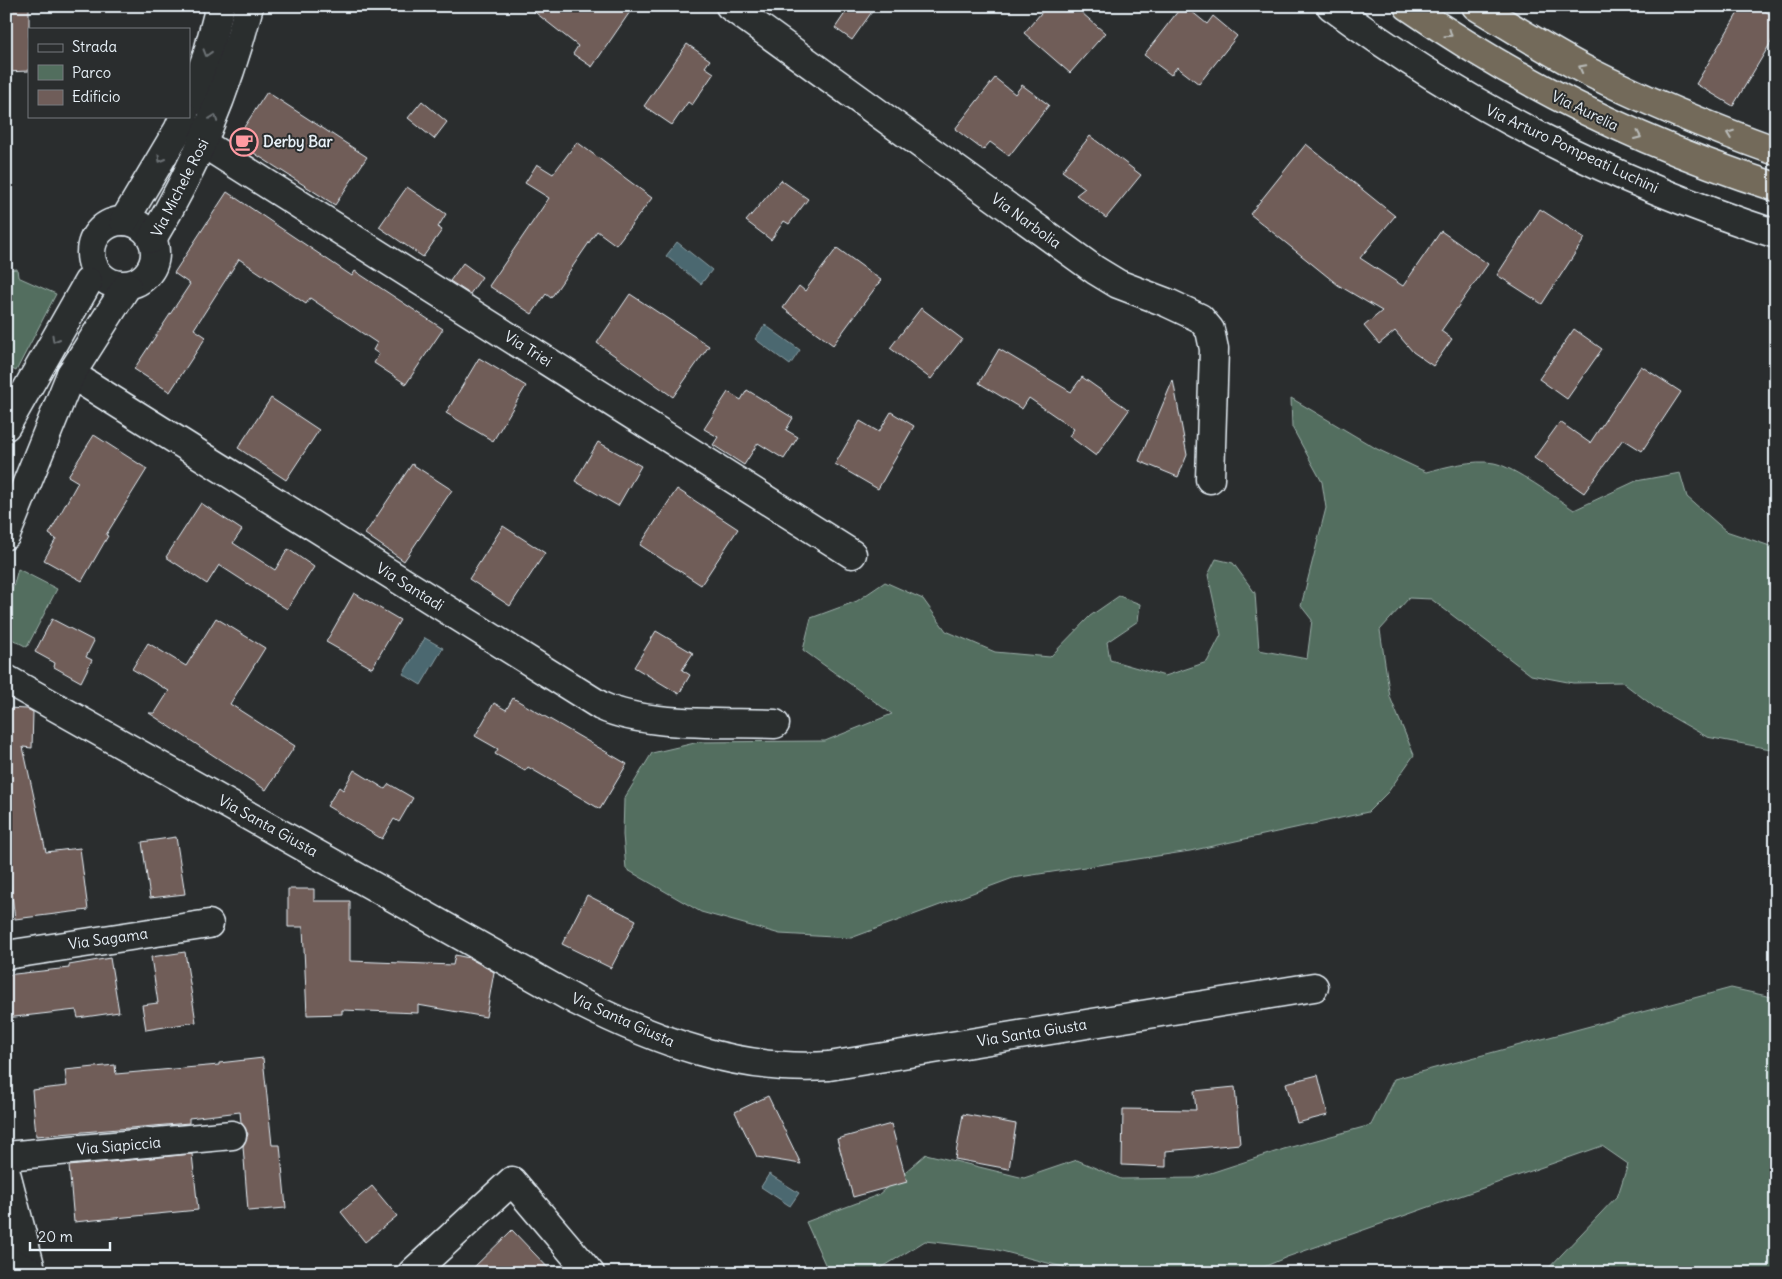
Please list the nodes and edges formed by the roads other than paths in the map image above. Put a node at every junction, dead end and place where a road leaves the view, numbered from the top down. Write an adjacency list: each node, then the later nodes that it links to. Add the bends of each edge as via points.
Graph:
1 (220, 6): 7 (street, one-way to 7, via 207,56)
2 (249, 6): 9 (street, Via Michele Rosi, one-way to 2, via 234,61)
3 (730, 6): 19 (street, Via Narbolia, via 1095,270 1118,284 1202,320 1211,334 1214,349)
4 (1331, 6): 13 (street, Via Arturo Pompeati Luchini, via 1387,48 1454,90 1538,136 1676,198)
5 (1408, 6): 11 (highway, Via Aurelia, one-way to 11, via 1515,74 1605,121 1671,151)
6 (1476, 6): 10 (highway, one-way to 6, via 1628,91 1547,49)
7 (190, 101)
8 (183, 118): 12 (street, Via Michele Rosi, one-way to 12)
9 (204, 144): 14 (street, Via Michele Rosi); 21 (street, Via Triei)
10 (1776, 151)
11 (1776, 188)
12 (124, 221): 14 (street, via 140,226); 15 (street, Via Michele Rosi, via 114,222 98,233 90,249)
13 (1776, 234)
14 (152, 239): 16 (street, Via Michele Rosi, via 155,248 152,269 137,283)
15 (91, 275): 16 (street); 17 (street, Via Michele Rosi, via 82,297); 18 (street, one-way to 18)
16 (127, 286): 17 (street, Via Michele Rosi)
17 (71, 374): 20 (street, Via Michele Rosi); 23 (street, Via Santadi, via 601,706 645,719)
18 (6, 426)
19 (1210, 479)
20 (6, 535)
21 (852, 554)
22 (6, 679): 26 (street, Via Santa Giusta, via 577,1002 668,1041 728,1059 782,1067 828,1066)
23 (775, 724)
24 (209, 924): 25 (street, Via Sagama)
25 (6, 954)
26 (1314, 987)
27 (232, 1135): 28 (street, Via Siapiccia)
28 (6, 1156)
29 (6, 1173): 31 (street)
30 (6, 1261): 31 (street)
31 (32, 1272)
32 (412, 1273): 33 (street, via 512,1181)
33 (590, 1273)

